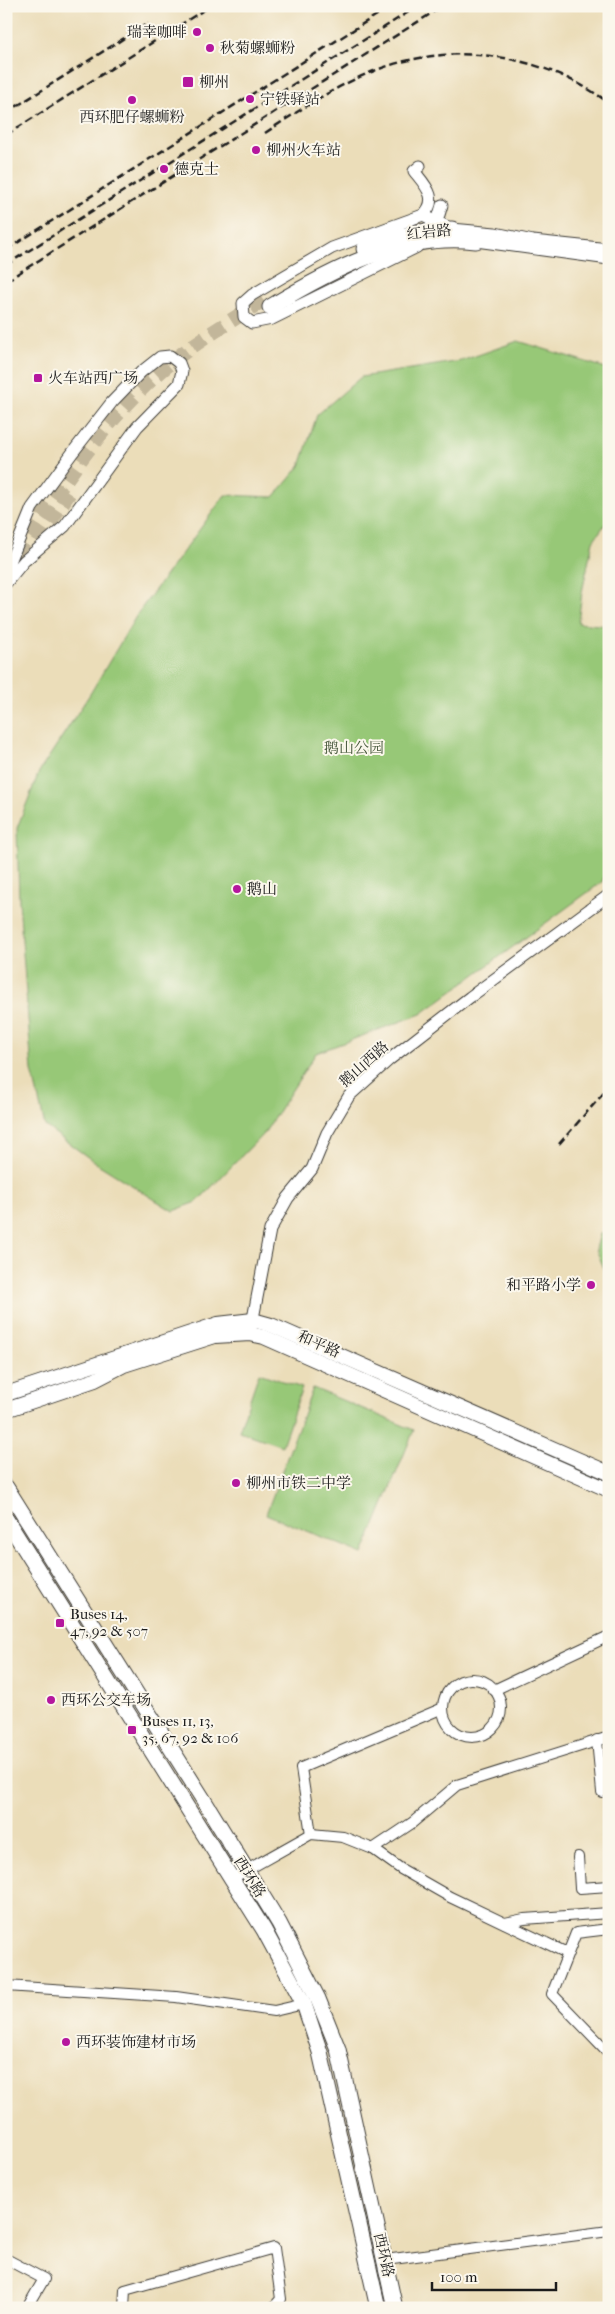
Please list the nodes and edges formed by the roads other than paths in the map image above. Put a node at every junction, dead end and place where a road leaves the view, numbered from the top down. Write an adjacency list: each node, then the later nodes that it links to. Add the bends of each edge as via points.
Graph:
1 (420, 166): 3 (street, via 414,171 432,199 430,208)
2 (442, 205): 5 (street)
3 (423, 214): 4 (street); 5 (street, via 332,248 301,265 244,303 244,317 252,323 272,319)
4 (452, 229): 5 (main road, 红岩路); 7 (street, 红岩路)
5 (429, 235): 6 (main road, 红岩路); 9 (main road, 红岩路, via 395,237 337,260)
6 (476, 241): 8 (street, 红岩路)
7 (609, 249)
8 (609, 259)
9 (266, 303)
10 (8, 564): 11 (street, via 32,508 112,402 160,357 170,356 179,363 182,371 179,384 137,427 65,526 24,561)
11 (6, 583)
12 (609, 895): 13 (street, 鹅山西路, via 470,997 390,1059 349,1096 327,1133 312,1169 288,1198 270,1230)
13 (251, 1327): 14 (main road, 和平路, via 218,1324); 15 (main road, 和平路, via 124,1365 95,1380); 16 (main road, 和平路, via 271,1325); 18 (main road, 和平路, via 264,1337)
14 (6, 1394)
15 (6, 1410)
16 (608, 1472)
17 (6, 1488): 29 (main road, 西环路)
18 (609, 1490)
19 (6, 1519): 30 (main road, 西环路)
20 (609, 1636): 21 (street)
21 (494, 1690): 22 (street, via 477,1680 457,1683 450,1689); 22 (street, via 499,1698 500,1716 490,1731 482,1736 464,1736 456,1732 444,1718)
22 (443, 1708): 26 (street, via 301,1768)
23 (609, 1737): 24 (street)
24 (597, 1740): 25 (street); 27 (street, via 457,1785 412,1823)
25 (602, 1792)
26 (311, 1834): 27 (street, via 343,1838); 29 (street)
27 (373, 1849): 33 (street, via 450,1897)
28 (578, 1857): 31 (street, via 580,1888)
29 (246, 1871): 30 (street); 41 (main road, 西环路, via 279,1923 330,2025)
30 (231, 1879): 37 (main road, 西环路, via 264,1930)
31 (609, 1886)
32 (609, 1912): 33 (street)
33 (504, 1923): 35 (street)
34 (609, 1928): 35 (street, via 576,1933)
35 (567, 1953): 38 (street, via 552,1994)
36 (6, 1986): 37 (street, via 176,1997 274,2011)
37 (304, 2004): 45 (main road, 西环路, via 320,2052)
38 (609, 2053)
39 (609, 2231): 41 (street)
40 (6, 2259): 42 (street, via 44,2279)
41 (385, 2260): 46 (main road, 西环路)
42 (27, 2308)
43 (124, 2308): 44 (street, via 125,2290 274,2248 281,2300)
44 (274, 2308)
45 (378, 2308)
46 (395, 2308)

